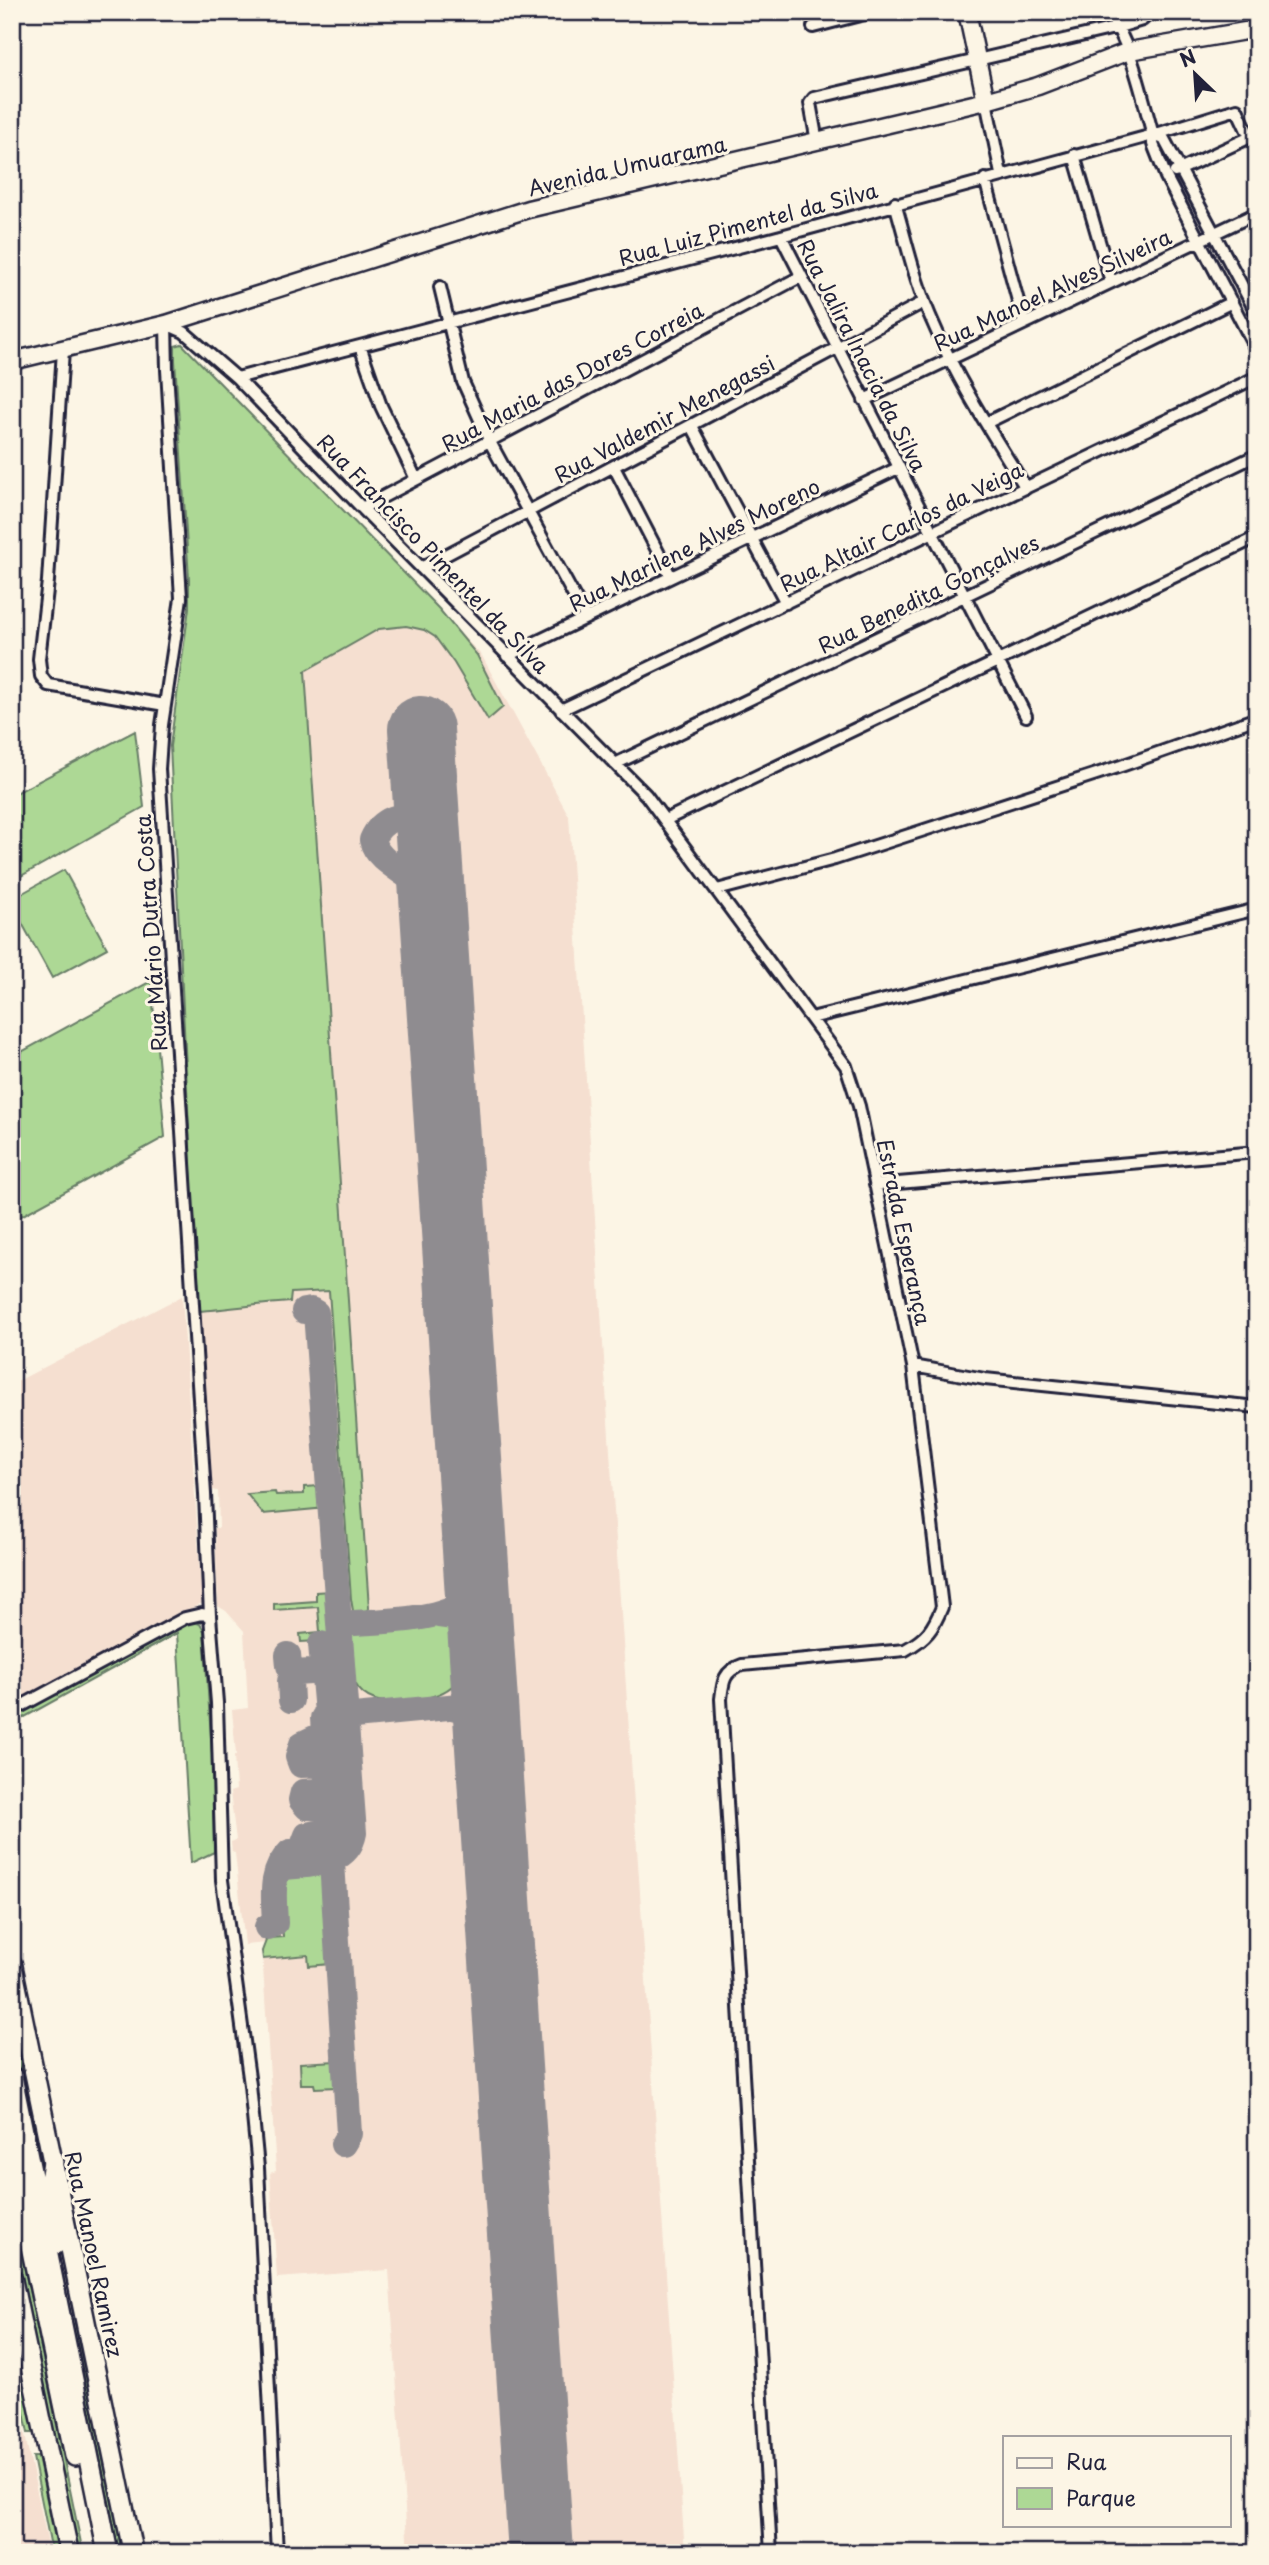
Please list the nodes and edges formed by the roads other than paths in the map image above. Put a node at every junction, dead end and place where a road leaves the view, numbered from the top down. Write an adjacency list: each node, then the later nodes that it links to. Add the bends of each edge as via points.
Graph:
1 (872, 12): 5 (street)
2 (967, 12): 9 (street)
3 (1108, 12): 6 (street)
4 (1151, 12): 6 (street)
5 (813, 27)
6 (1119, 27): 8 (street); 9 (street)
7 (1257, 29): 8 (street, Avenida Umuarama)
8 (1129, 51): 10 (street, Avenida Umuarama); 11 (street)
9 (978, 59): 10 (street); 13 (street, via 814,98 810,103)
10 (986, 101): 13 (street, Avenida Umuarama); 16 (street)
11 (1153, 135): 12 (street, Rua Luiz Pimentel da Silva, via 1237,109); 14 (street, Rua Luiz Pimentel da Silva); 15 (street, via 1164,139); 17 (street)
12 (1253, 135): 15 (street)
13 (817, 142): 31 (street, Avenida Umuarama, via 528,209)
14 (1074, 155): 16 (street, Rua Luiz Pimentel da Silva); 25 (street)
15 (1181, 170): 17 (street); 21 (street)
16 (1002, 174): 18 (street, Rua Luiz Pimentel da Silva)
17 (1166, 177): 23 (street)
18 (985, 179): 19 (street, Rua Luiz Pimentel da Silva); 30 (street)
19 (895, 203): 22 (street, Rua Luiz Pimentel da Silva); 27 (street)
20 (1257, 213): 21 (street, Rua Manoel Alves Silveira)
21 (1213, 233): 23 (street, Rua Manoel Alves Silveira); 29 (street)
22 (781, 236): 24 (street, Rua Jalira Inacia da Silva); 32 (street, Rua Luiz Pimentel da Silva)
23 (1199, 240): 25 (street, Rua Manoel Alves Silveira); 28 (street)
24 (800, 276): 34 (street, Rua Jalira Inacia da Silva); 44 (street, Rua Maria das Dores Correia)
25 (1111, 282): 30 (street, Rua Manoel Alves Silveira)
26 (440, 287): 32 (street)
27 (924, 302): 34 (street, Rua Valdemir Menegassi); 37 (street)
28 (1231, 302): 36 (street); 42 (street)
29 (1257, 314)
30 (1024, 323): 37 (street, Rua Manoel Alves Silveira)
31 (166, 324): 35 (street, Avenida Umuarama); 40 (street, Rua Francisco Pimentel da Silva, via 184,332); 62 (street, Rua Mário Dutra Costa, via 181,598)
32 (448, 324): 33 (street, Rua Luiz Pimentel da Silva); 44 (street, via 463,382)
33 (360, 346): 40 (street, Rua Luiz Pimentel da Silva); 48 (street, via 381,406)
34 (836, 348): 41 (street, Rua Jalira Inacia da Silva); 43 (street, Rua Valdemir Menegassi)
35 (63, 350): 38 (street, Avenida Umuarama); 62 (street, via 41,676 48,685)
36 (1257, 351)
37 (950, 358): 41 (street, Rua Manoel Alves Silveira); 42 (street)
38 (12, 361)
39 (1257, 377): 49 (street, Rua Altair Carlos da Veiga)
40 (237, 378): 50 (street, Rua Francisco Pimentel da Silva)
41 (864, 400): 47 (street, Rua Jalira Inacia da Silva)
42 (986, 424): 49 (street)
43 (692, 426): 46 (street, Rua Valdemir Menegassi); 54 (street)
44 (490, 442): 48 (street, Rua Maria das Dores Correia); 51 (street)
45 (1257, 455): 57 (street, Rua Benedita Gonçalves)
46 (614, 467): 51 (street, Rua Valdemir Menegassi); 56 (street)
47 (898, 468): 52 (street, Rua Jalira Inacia da Silva); 54 (street, Rua Marilene Alves Moreno)
48 (416, 479): 50 (street, Rua Maria das Dores Correia)
49 (1026, 488): 52 (street, Rua Altair Carlos da Veiga)
50 (362, 508): 55 (street, Rua Francisco Pimentel da Silva)
51 (528, 512): 55 (street, Rua Valdemir Menegassi); 59 (street)
52 (932, 533): 57 (street, Rua Jalira Inacia da Silva); 58 (street, Rua Altair Carlos da Veiga)
53 (1257, 537): 61 (street)
54 (752, 538): 56 (street, Rua Marilene Alves Moreno); 58 (street)
55 (421, 568): 60 (street, Rua Francisco Pimentel da Silva)
56 (671, 578): 59 (street, Rua Marilene Alves Moreno)
57 (966, 597): 61 (street, Rua Jalira Inacia da Silva); 66 (street, Rua Benedita Gonçalves)
58 (786, 603): 63 (street, Rua Altair Carlos da Veiga)
59 (586, 618): 60 (street, Rua Marilene Alves Moreno)
60 (507, 656): 63 (street, Rua Francisco Pimentel da Silva)
61 (999, 659): 64 (street, Rua Jalira Inacia da Silva); 67 (street)
62 (165, 705): 75 (street, Rua Mário Dutra Costa, via 159,769)
63 (561, 710): 66 (street, Rua Francisco Pimentel da Silva)
64 (1026, 716)
65 (1257, 718): 68 (street, via 835,859)
66 (615, 764): 67 (street, Rua Francisco Pimentel da Silva)
67 (665, 820): 68 (street, Estrada Esperança)
68 (717, 890): 70 (street, Estrada Esperança)
69 (1257, 909): 70 (street)
70 (811, 1018): 72 (street, Estrada Esperança, via 846,1066)
71 (1257, 1152): 72 (street)
72 (875, 1185): 73 (street, Estrada Esperança)
73 (913, 1366): 74 (street, via 985,1379); 88 (street, Estrada Esperança, via 942,1607 933,1630 905,1650 742,1665 732,1668 722,1682)
74 (1257, 1407)
75 (210, 1616): 76 (street, via 185,1618); 87 (street, Rua Mário Dutra Costa, via 218,1703 222,1880 258,2168)
76 (12, 1711)
77 (12, 1964): 80 (main road, Rua Manoel Ramirez)
78 (12, 2077): 82 (highway)
79 (12, 2155): 84 (highway)
80 (53, 2161): 82 (highway, via 56,2240 78,2354); 86 (main road, Rua Manoel Ramirez)
81 (12, 2278): 83 (main road)
82 (79, 2404): 85 (highway)
83 (69, 2553)
84 (94, 2553)
85 (108, 2553)
86 (133, 2553)
87 (277, 2553)
88 (771, 2553)

